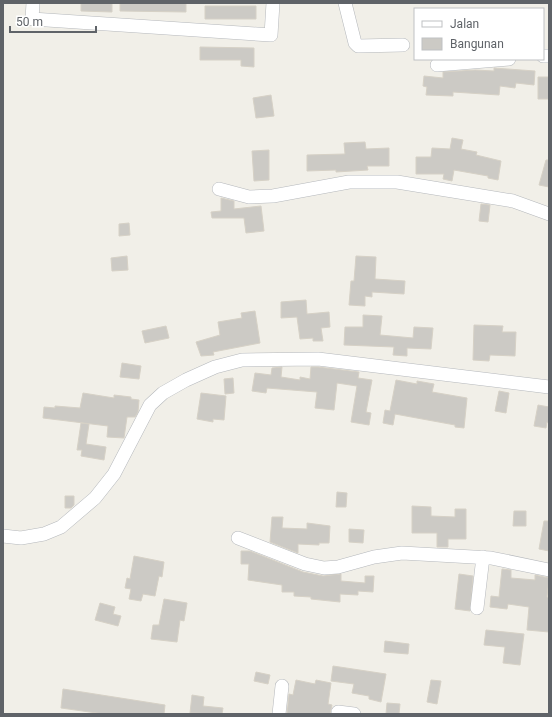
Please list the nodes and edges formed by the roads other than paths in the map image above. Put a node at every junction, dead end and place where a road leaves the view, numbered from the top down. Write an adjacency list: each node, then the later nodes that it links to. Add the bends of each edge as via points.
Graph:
1 (33, 3): 2 (street, via 32,19 271,35)
2 (273, 3)
3 (345, 3): 4 (street, via 355,43 358,46)
4 (404, 45)
5 (497, 60): 6 (street)
6 (437, 65)
7 (219, 189): 8 (street, via 249,197 273,196 349,182 397,182 513,201)
8 (549, 214)
9 (549, 387): 10 (street, via 318,359 242,360 215,367 163,393 150,405 114,474 95,498 61,527 44,534 21,538)
10 (3, 536)
11 (238, 538): 12 (street, via 305,564 324,568 338,568 374,556 402,552)
12 (483, 557): 13 (street); 14 (street)
13 (549, 570)
14 (477, 608)
15 (282, 686): 16 (street)
16 (279, 714)
17 (338, 714): 18 (street)
18 (354, 714)

